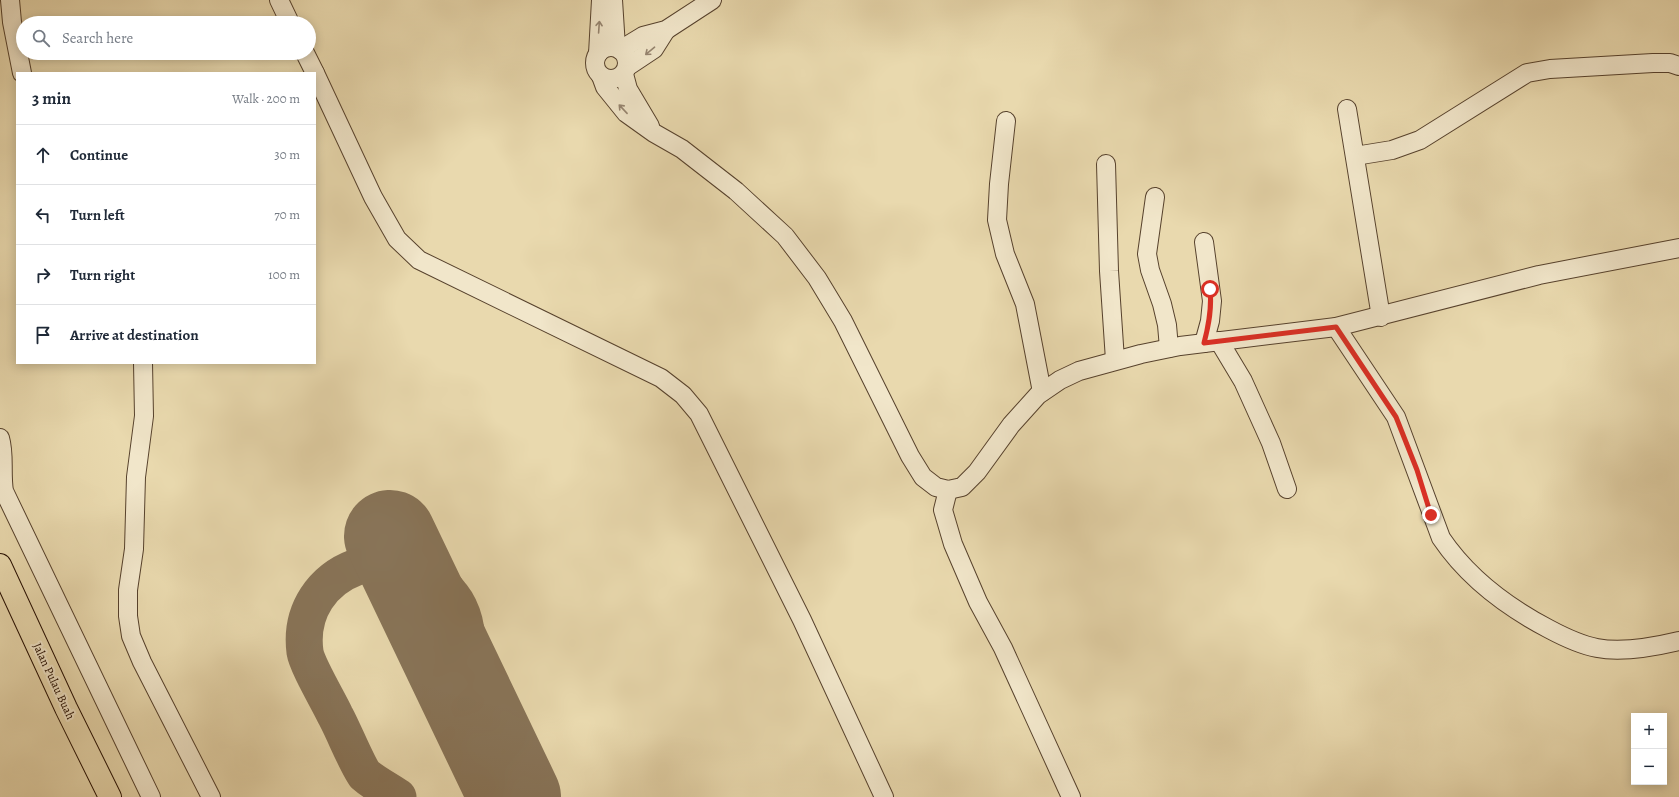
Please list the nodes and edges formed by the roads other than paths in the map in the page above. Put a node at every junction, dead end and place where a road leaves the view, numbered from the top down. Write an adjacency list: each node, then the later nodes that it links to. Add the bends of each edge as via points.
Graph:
1 (10, 0): 8 (street)
2 (279, 0): 6 (street)
3 (601, 0): 10 (street, one-way to 3)
4 (613, 0): 9 (street)
5 (712, 0): 7 (street)
6 (287, 16)
7 (666, 30): 9 (street, via 643,36); 14 (street, one-way to 14, via 654,48)
8 (16, 42)
9 (618, 48): 10 (street, via 607,47); 14 (street, via 626,56)
10 (598, 54): 18 (street, via 594,63)
11 (19, 60): 15 (street)
12 (308, 60): 16 (street)
13 (1679, 66): 22 (street, via 1670,62 1550,69 1527,73 1420,140 1392,150)
14 (625, 70): 18 (street, via 617,79); 21 (street, via 628,89)
15 (22, 72)
16 (314, 72)
17 (316, 75): 42 (street, via 397,239 419,260 661,378 683,395 699,414 802,620)
18 (601, 76): 21 (street, one-way to 18, via 626,113 605,87)
19 (1347, 109): 22 (street)
20 (1006, 121): 33 (street, via 998,220 1005,254 1025,304)
21 (654, 133): 36 (street, via 682,150 736,191 785,236 817,278 843,321 923,477 936,487)
22 (1355, 156): 27 (street)
23 (1106, 164): 31 (street)
24 (1155, 197): 30 (street, via 1147,254 1167,325)
25 (1204, 242): 29 (street, via 1212,302)
26 (1679, 248): 27 (street, via 1539,275)
27 (1381, 317): 28 (street)
28 (1336, 327): 29 (street); 38 (street, via 1396,417 1441,538 1477,581 1515,610 1542,625 1563,636 1598,648 1635,649)
29 (1211, 342): 30 (street); 35 (street, via 1243,381 1271,443)
30 (1169, 348): 31 (street)
31 (1115, 360): 33 (street, via 1079,371)
32 (143, 364): 41 (street, via 144,416 136,477 134,549 128,590 131,636)
33 (1042, 392): 36 (street, via 1011,425 977,472 962,487)
34 (0, 438): 40 (street, via 4,453 4,491)
35 (1287, 489)
36 (948, 490): 43 (street, via 943,510 953,544)
37 (0, 565): 39 (main road, Jalan Pulau Buah)
38 (1679, 641)
39 (110, 797)
40 (151, 797)
41 (211, 797)
42 (884, 797)
43 (1071, 797)

